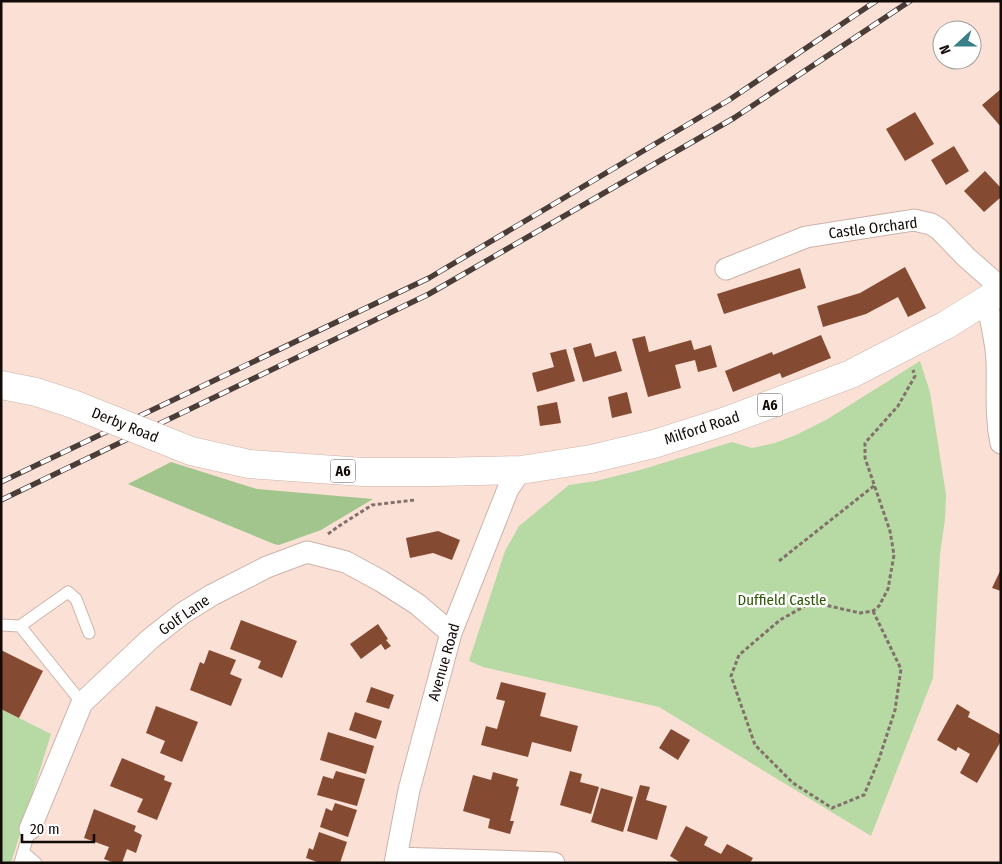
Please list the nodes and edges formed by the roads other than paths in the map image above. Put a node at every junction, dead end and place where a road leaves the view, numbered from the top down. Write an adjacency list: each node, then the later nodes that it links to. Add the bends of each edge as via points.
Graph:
1 (726, 269): 2 (street, Castle Orchard, via 806,237 914,220 938,229)
2 (996, 293): 4 (street, via 997,424); 5 (highway, Milford Road / A6, via 946,325 860,369 799,395 654,444 591,459)
3 (1, 385): 6 (highway, Derby Road / A6, bridge, via 73,404 191,451 249,464 363,472)
4 (1001, 444)
5 (521, 470): 6 (highway, Milford Road / A6); 10 (street, Avenue Road, via 508,489)
6 (437, 472)
7 (1, 626): 8 (lane)
8 (20, 626): 9 (lane, via 68,592 76,599); 11 (lane)
9 (89, 633)
10 (451, 633): 11 (street, Golf Lane, via 417,604 381,581 346,562 307,552 267,567 183,613 150,639); 14 (street, Avenue Road, via 409,790)
11 (82, 703): 12 (street, Golf Lane)
12 (30, 828): 13 (lane, Golf Lane)
13 (22, 857): 15 (lane)
14 (395, 860): 16 (street)
15 (36, 863)
16 (554, 863)

